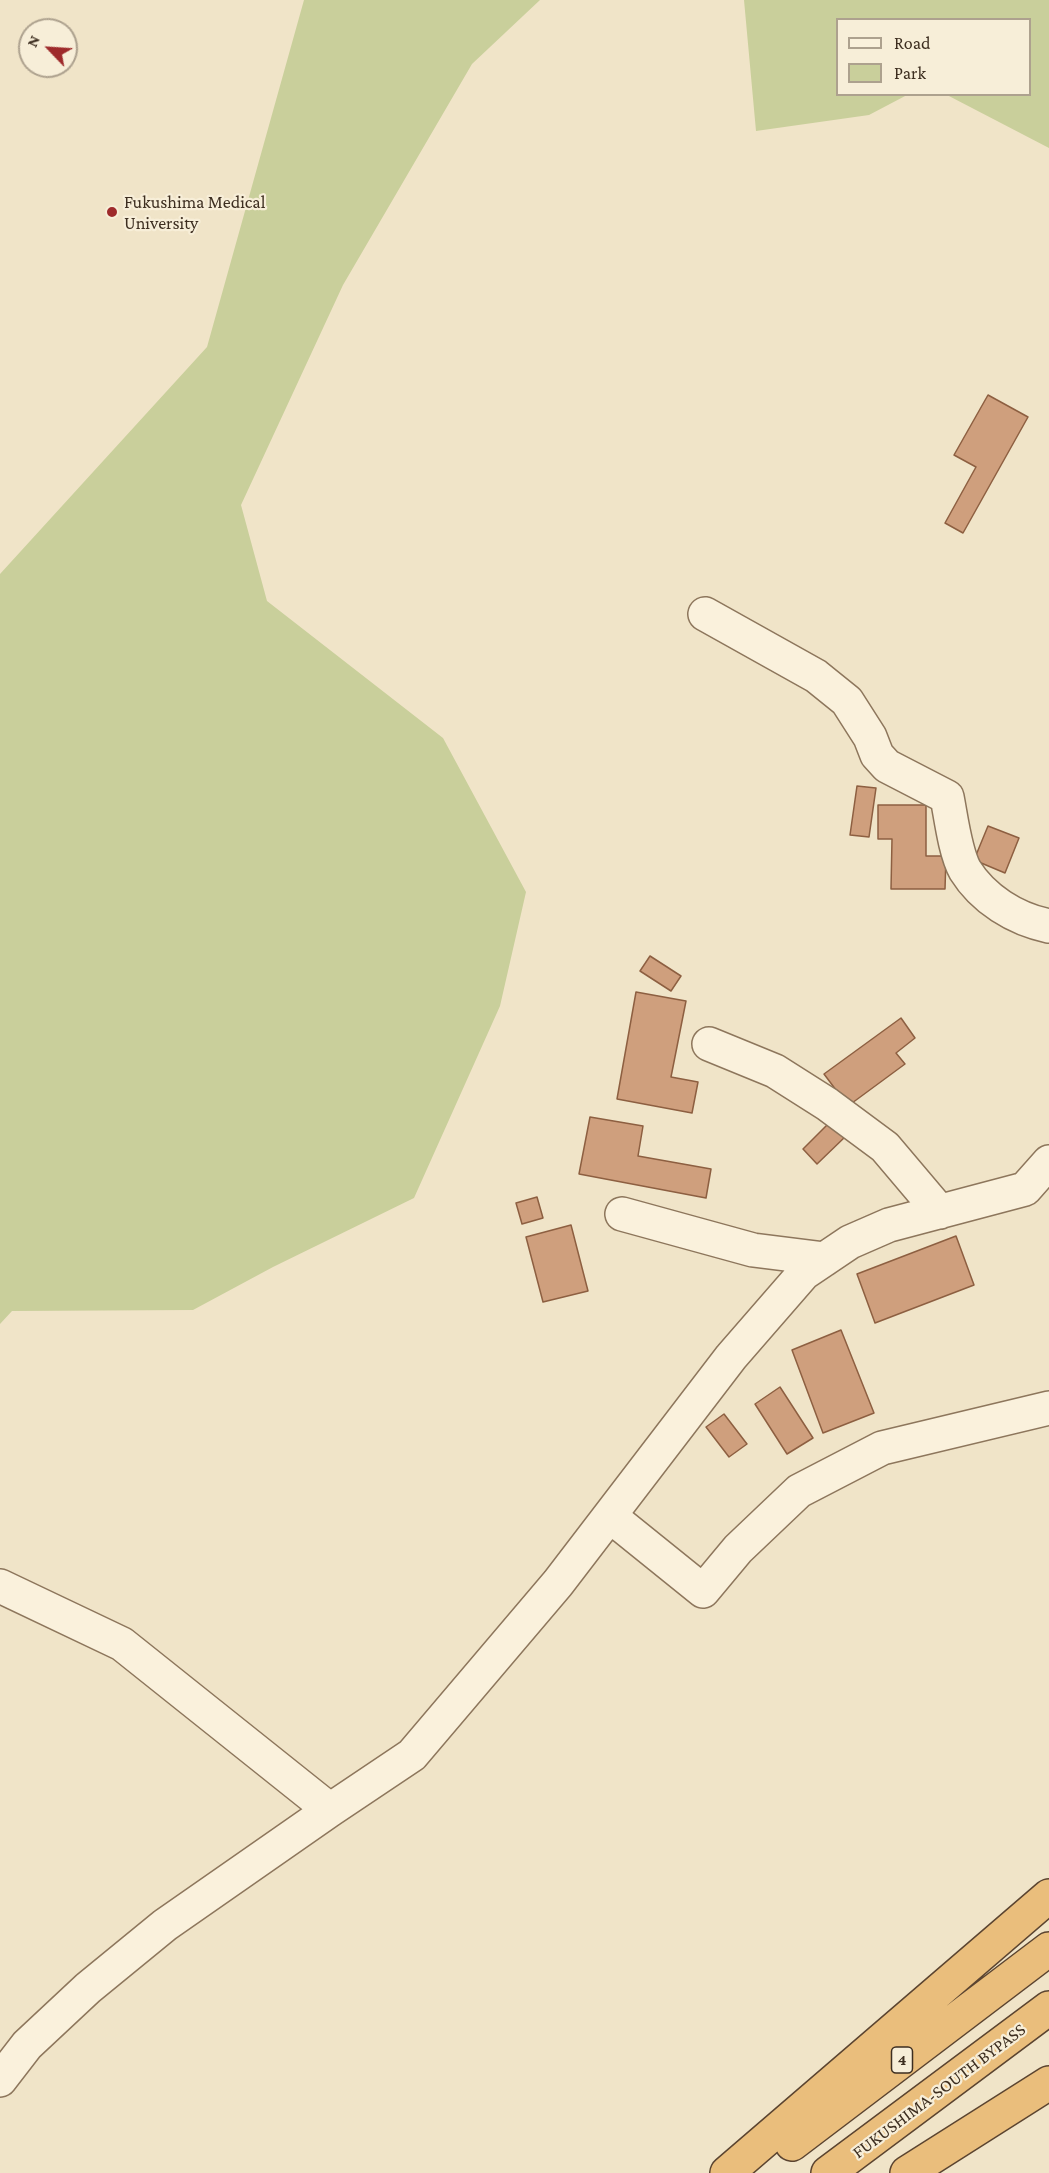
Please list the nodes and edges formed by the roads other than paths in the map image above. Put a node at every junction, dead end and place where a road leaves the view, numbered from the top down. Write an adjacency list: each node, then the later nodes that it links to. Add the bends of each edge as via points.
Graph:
1 (705, 614): 2 (street, via 816,676 847,701 887,766 947,796 953,834 965,869 992,901 1013,914)
2 (1049, 926)
3 (709, 1044): 5 (street, via 775,1071 827,1104 885,1147)
4 (1049, 1161): 5 (street, via 1025,1190)
5 (940, 1212): 7 (street, via 889,1225 850,1242)
6 (622, 1214): 7 (street, via 753,1250)
7 (825, 1260): 9 (street, via 804,1273 731,1357)
8 (1049, 1408): 9 (street, via 882,1448 799,1491 738,1549 704,1591)
9 (610, 1516): 11 (street, via 412,1755)
10 (0, 1586): 11 (street, via 122,1644)
11 (330, 1810): 15 (street, via 165,1925 27,2045)
12 (1049, 1896): 17 (highway)
13 (1049, 1949): 18 (highway, 4)
14 (1049, 2008): 19 (highway, FUKUSHIMA-SOUTH BYPASS)
15 (0, 2080)
16 (1049, 2083): 20 (highway)
17 (727, 2173)
18 (756, 2173)
19 (828, 2173)
20 (907, 2173)

